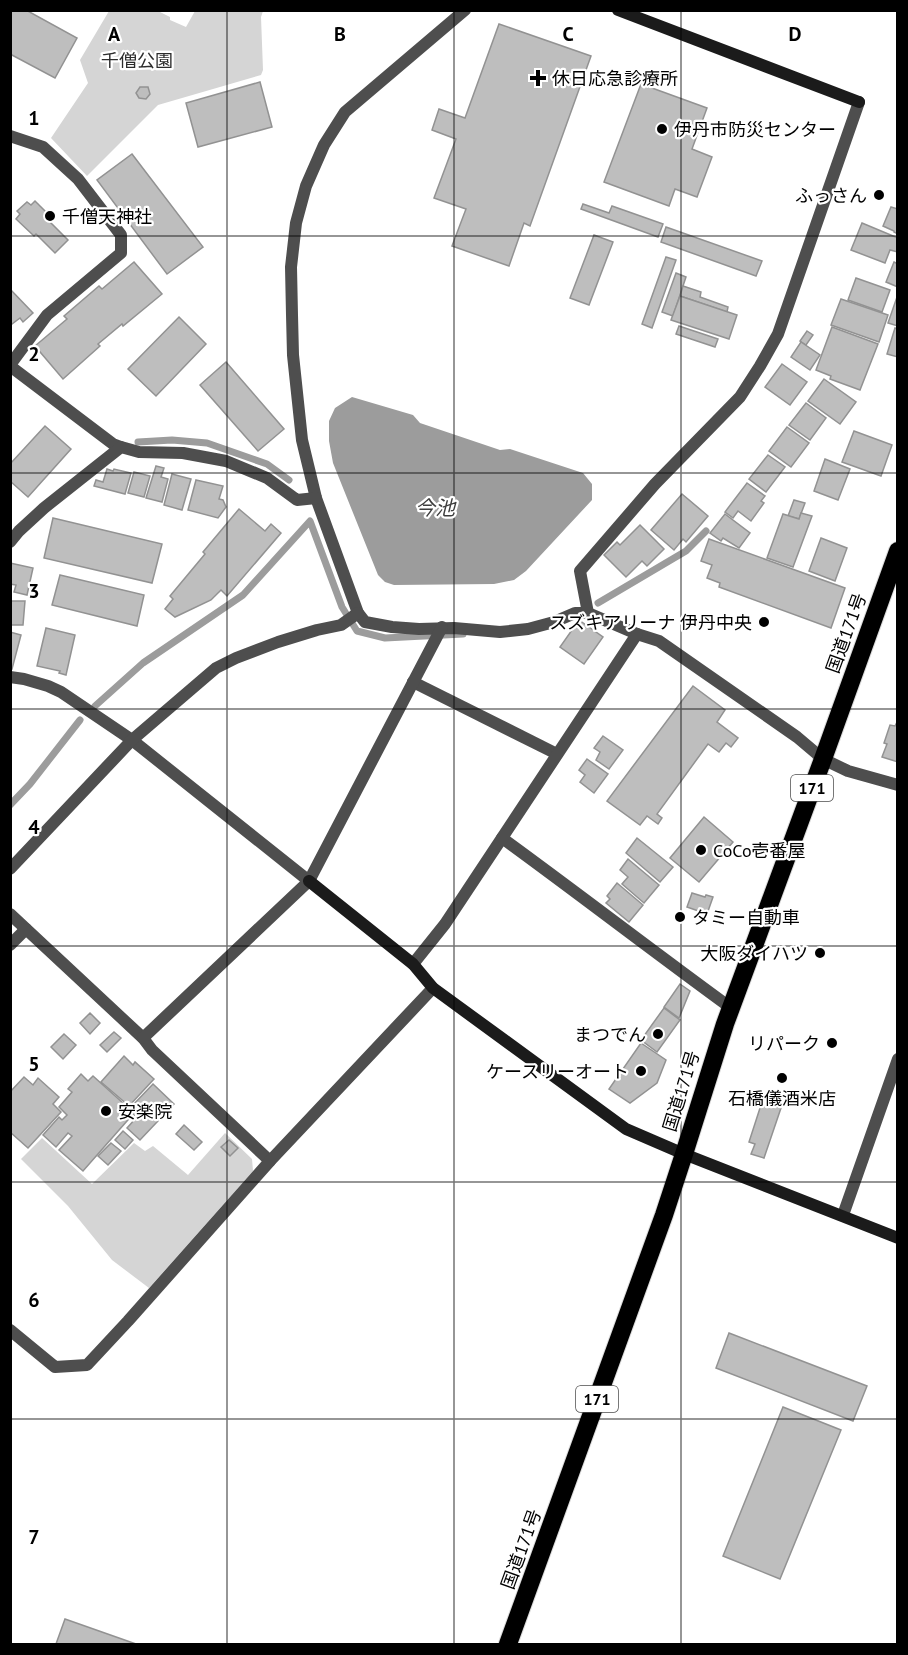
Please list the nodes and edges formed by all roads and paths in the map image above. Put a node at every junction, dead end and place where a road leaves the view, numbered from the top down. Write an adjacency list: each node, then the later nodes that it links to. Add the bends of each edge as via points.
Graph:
1 (465, 10): 6 (street, via 345,112 324,145 306,186 291,267 293,355 302,440)
2 (618, 10): 10 (street, via 859,102 778,334 740,397 655,484 580,571)
3 (10, 136): 4 (street, via 44,147 78,179 121,235 121,253 47,315)
4 (10, 365): 5 (street)
5 (121, 447): 6 (street, via 226,461 267,478 297,500); 7 (street, via 44,508)
6 (316, 498): 9 (street)
7 (10, 542)
8 (897, 551): 17 (highway, 国道171号 / 171)
9 (358, 613): 11 (street, via 365,621 392,627); 15 (street, via 341,625 278,642 216,668)
10 (588, 613): 11 (street, via 500,632); 12 (street)
11 (442, 627): 14 (street)
12 (637, 634): 16 (street); 17 (street, via 659,641)
13 (10, 677): 15 (street, via 61,692)
14 (413, 682): 16 (street); 21 (street)
15 (132, 740): 20 (street); 21 (street)
16 (557, 754): 19 (street)
17 (823, 759): 18 (street, via 848,771); 27 (highway, 国道171号 / 171)
18 (897, 785)
19 (502, 838): 25 (street, via 445,924); 27 (street)
20 (10, 869)
21 (309, 881): 25 (street); 28 (street)
22 (10, 914): 23 (street)
23 (26, 929): 24 (street); 28 (street)
24 (10, 945)
25 (413, 964): 26 (street)
26 (433, 988): 30 (street, via 626,1129); 31 (street)
27 (731, 1008): 30 (highway, 国道171号 / 171)
28 (143, 1038): 31 (street)
29 (897, 1059): 32 (street)
30 (684, 1154): 32 (street); 35 (highway, 国道171号 / 171)
31 (270, 1161): 34 (street, via 87,1365 55,1366)
32 (843, 1215): 33 (street)
33 (897, 1238)
34 (10, 1330)
35 (508, 1644)

